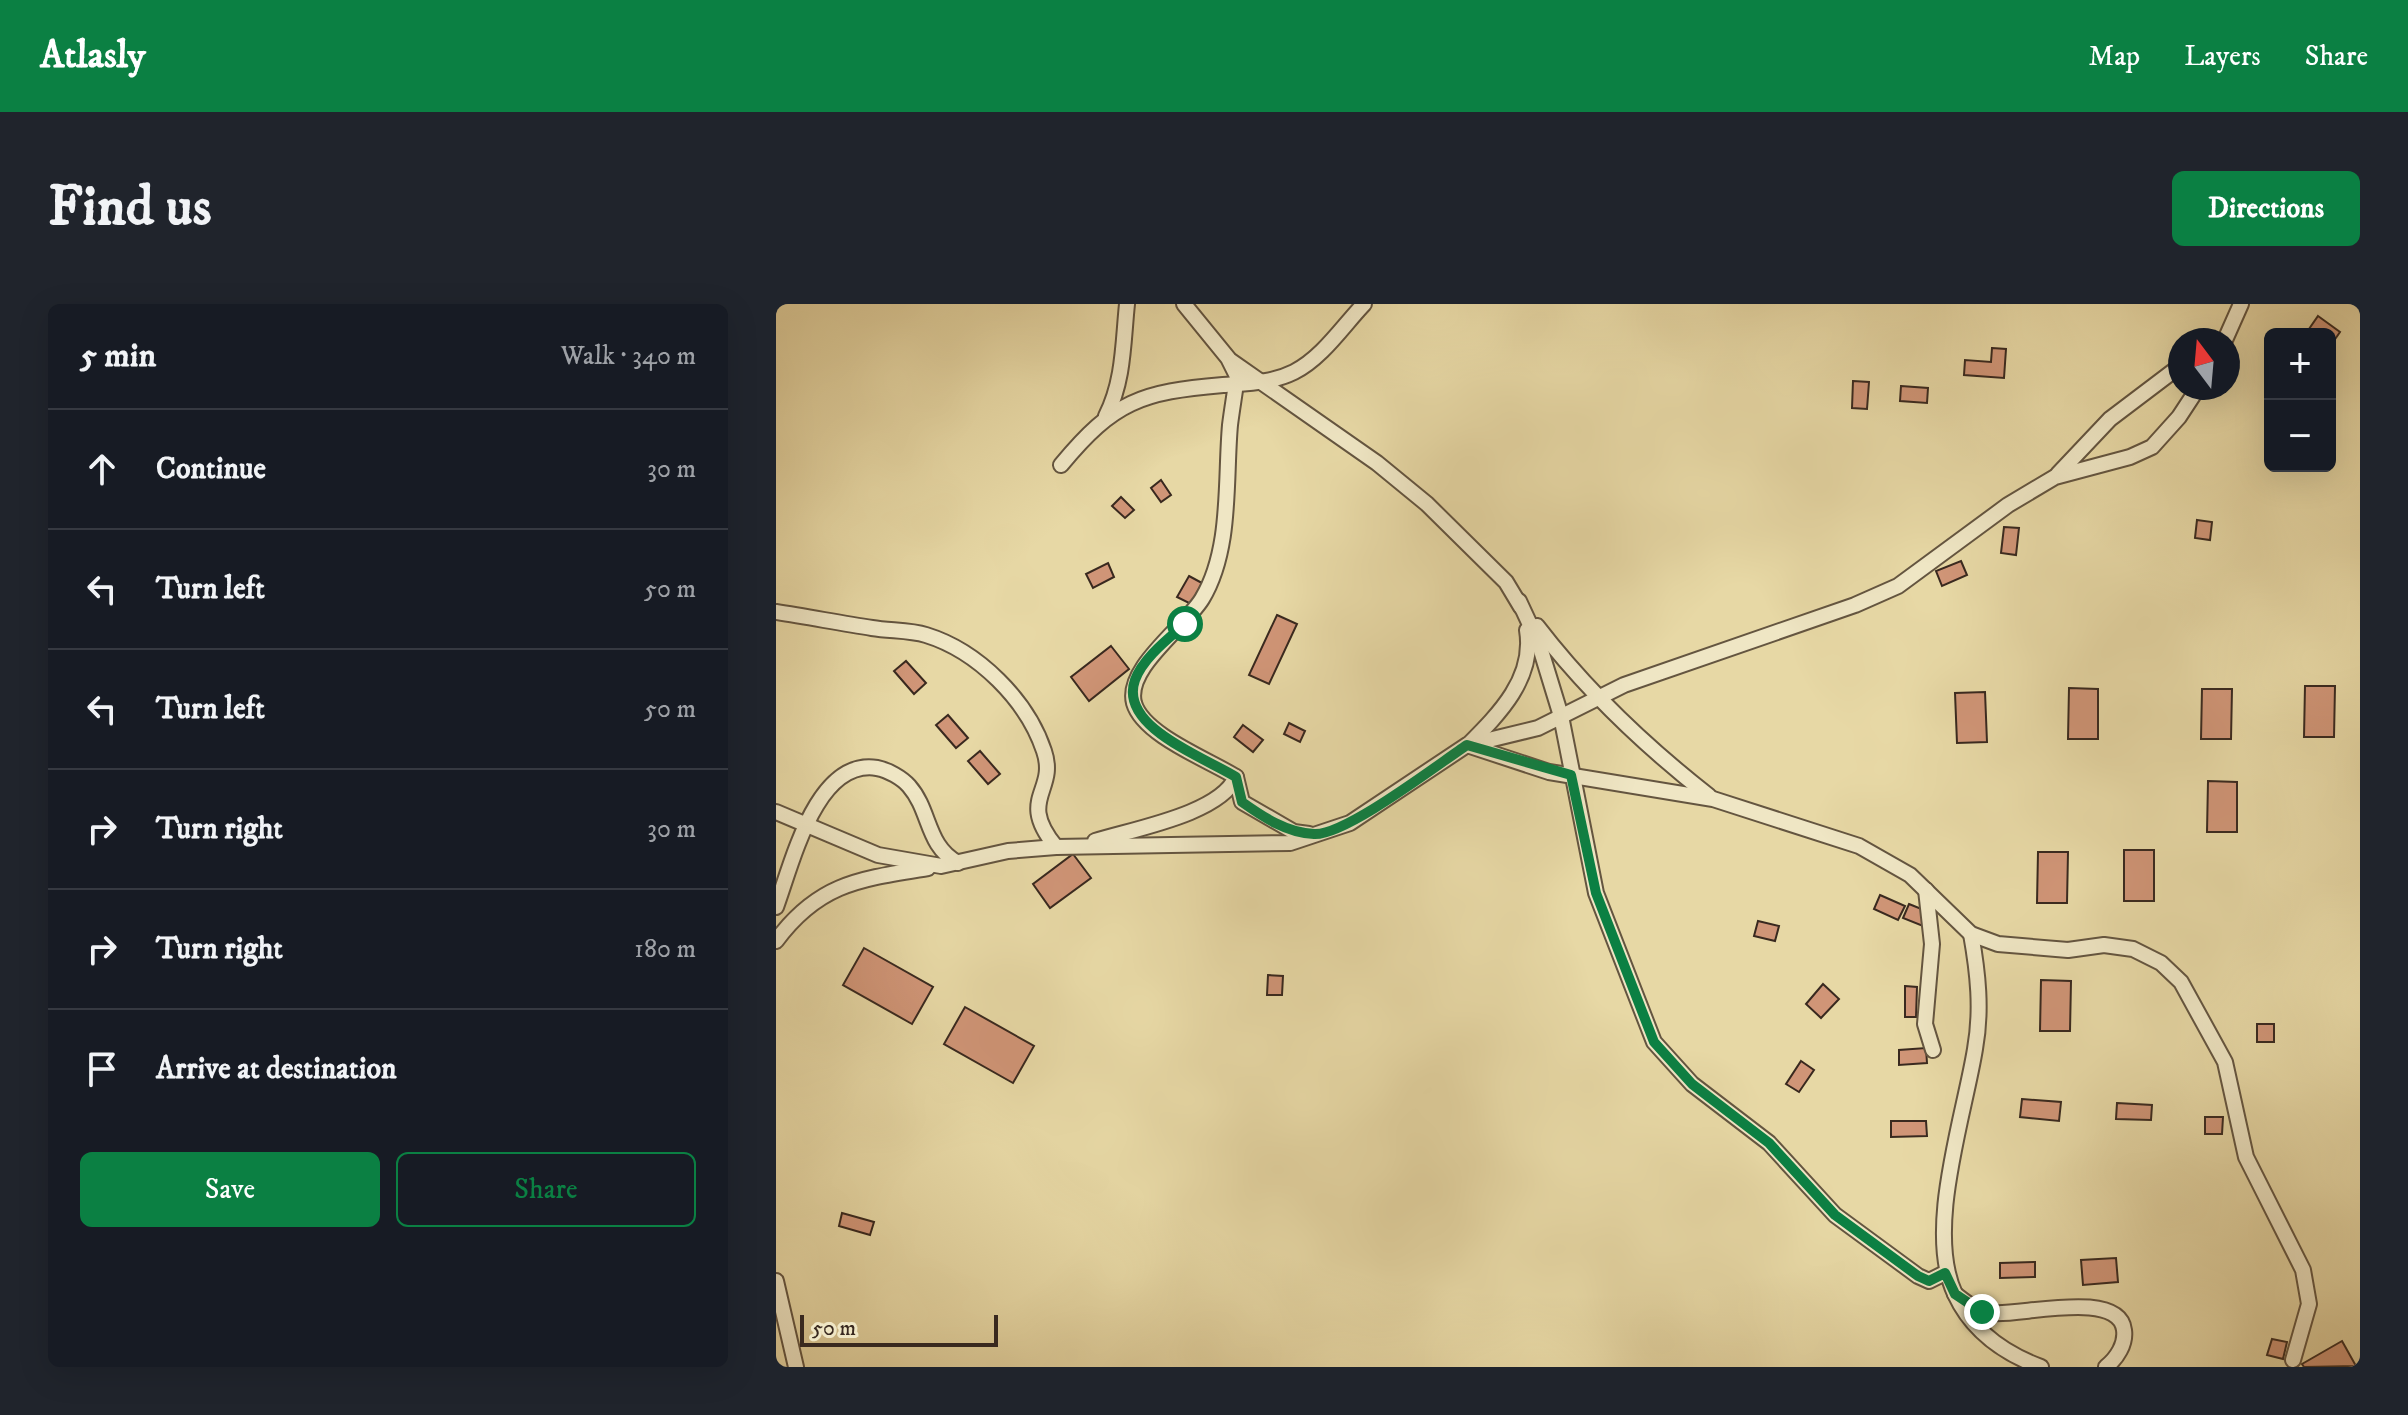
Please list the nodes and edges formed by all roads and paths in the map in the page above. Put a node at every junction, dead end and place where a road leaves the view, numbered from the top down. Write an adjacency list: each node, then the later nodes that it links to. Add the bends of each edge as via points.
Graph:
1 (1127, 304): 11 (lane, via 1121,372)
2 (1184, 304): 6 (lane)
3 (1364, 304): 8 (lane, via 1297,371)
4 (2241, 307): 5 (lane)
5 (2231, 328)
6 (1228, 358): 8 (lane); 9 (lane)
7 (2168, 375): 13 (lane, via 2110,419)
8 (1259, 383): 9 (lane); 14 (lane, via 1302,408 1427,504)
9 (1236, 384): 11 (lane, via 1149,396); 20 (lane, via 1224,524 1214,567 1204,596 1135,679 1133,694 1148,725)
10 (2190, 400): 13 (lane, via 2152,447)
11 (1106, 416): 12 (lane)
12 (1061, 465)
13 (2055, 477): 16 (lane, via 1898,586)
14 (1519, 601): 16 (lane); 17 (lane, via 1539,644); 18 (lane, via 1530,645 1524,670 1498,715)
15 (776, 612): 26 (lane, via 925,635 992,673 1019,706 1044,751 1048,767 1038,817)
16 (1596, 697): 17 (lane); 21 (lane)
17 (1561, 716): 18 (lane, via 1538,728); 19 (lane)
18 (1467, 745): 19 (lane); 24 (lane, via 1350,823)
19 (1571, 775): 21 (lane); 34 (lane, via 1596,893 1654,1042 1692,1084 1769,1143 1835,1215 1918,1276 1929,1281)
20 (1236, 777): 24 (lane, via 1242,802 1294,832); 25 (lane, via 1230,791 1213,804)
21 (1713, 799): 29 (lane, via 1859,846)
22 (776, 812): 23 (lane)
23 (807, 825): 27 (lane, via 823,793 836,781 866,766 884,769 909,786 937,846); 28 (lane, via 878,855); 30 (lane)
24 (1318, 835): 25 (lane, via 1290,843)
25 (1079, 846): 26 (lane)
26 (1056, 847): 27 (lane)
27 (958, 863): 28 (lane)
28 (941, 866): 32 (lane, via 847,883 806,906)
29 (1926, 890): 31 (lane); 33 (lane, via 1932,944 1925,1024)
30 (776, 907)
31 (1971, 934): 34 (lane, via 1980,1006 1950,1166); 37 (lane, via 1998,944 2133,949 2161,963 2181,982 2225,1062 2246,1157 2303,1270 2309,1304)
32 (776, 941)
33 (1933, 1050)
34 (1945, 1273): 36 (lane)
35 (776, 1281): 38 (lane)
36 (1955, 1294): 39 (lane, via 1965,1317 1991,1342); 40 (lane, via 1971,1307 1997,1314 2086,1307 2109,1311 2120,1318 2124,1343)
37 (2293, 1360)
38 (796, 1367)
39 (2041, 1367)
40 (2106, 1367)

